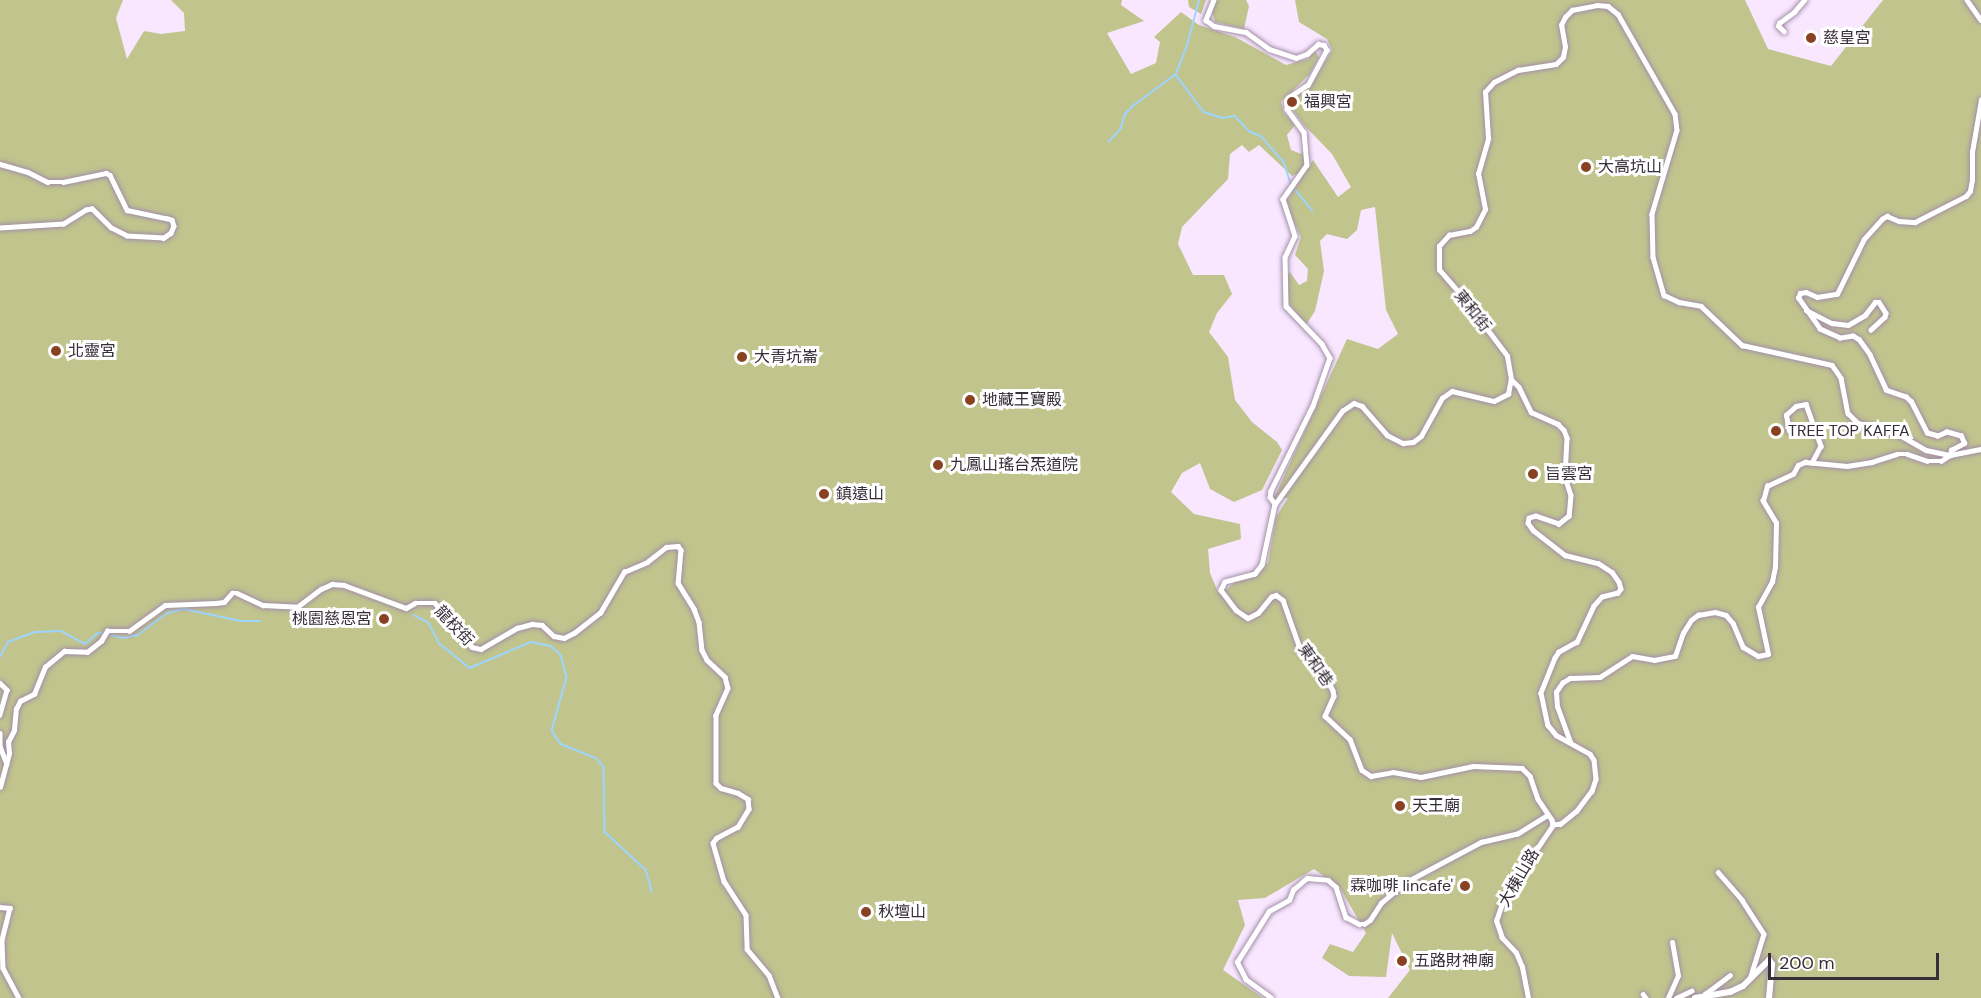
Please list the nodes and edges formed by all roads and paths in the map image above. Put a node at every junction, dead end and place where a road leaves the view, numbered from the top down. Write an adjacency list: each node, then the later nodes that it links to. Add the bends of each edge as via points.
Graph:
1 (1214, 0): 16 (street, via 1206,20 1214,26 1245,32 1269,49 1296,58 1318,44 1328,50 1308,85 1287,103 1287,110 1304,132 1307,165 1283,199 1295,236 1284,264 1286,306 1330,358 1313,405 1271,490)
2 (1804, 0): 5 (street, via 1779,22)
3 (1967, 0): 4 (street)
4 (1981, 20)
5 (1784, 32)
6 (1981, 100): 9 (street, via 1970,191 1966,196 1915,222 1887,216 1882,219 1864,238 1837,294 1824,297 1800,293)
7 (0, 164): 8 (street, via 48,182 105,173 110,175 127,210 172,220 174,226 164,238 127,236 111,228 93,209 64,224)
8 (0, 228)
9 (1803, 309): 10 (street, via 1832,324 1848,325 1879,302 1886,317); 14 (street, via 1830,335 1859,339 1886,390 1911,402 1927,433 1961,436 1964,443 1951,450)
10 (1871, 330)
11 (1511, 379): 14 (street, 東和街, via 1507,356 1439,270 1439,246 1449,235 1476,227 1485,209 1478,174 1488,138 1485,92 1494,82 1518,70 1556,64 1565,47 1561,25 1565,17 1572,10 1608,6 1618,14 1675,114 1675,138 1652,214 1653,257 1664,295 1701,306 1742,345 1832,364 1841,378 1848,413 1858,423 1900,435 1926,450); 16 (street, via 1508,394 1494,401 1461,392 1442,398 1421,436 1413,442 1403,443 1386,435 1358,403 1346,406); 20 (street, via 1531,412 1558,424 1567,438 1569,516 1559,524 1536,516 1528,518 1528,523 1565,555 1598,563 1620,582 1618,593 1602,597 1594,606 1577,642 1559,652 1541,693 1548,725 1556,735)
12 (1789, 431): 15 (street, via 1786,415 1796,406 1806,404 1821,446)
13 (1981, 449): 14 (street)
14 (1950, 455): 15 (street, via 1941,461 1907,454 1847,465)
15 (1812, 463): 20 (street, via 1798,465 1793,474 1767,486 1763,494 1776,523 1772,582 1758,608 1768,654 1758,656 1743,648 1726,615 1698,615 1690,620 1675,656 1654,660 1632,656 1600,677 1570,678 1562,683 1556,692 1557,707)
16 (1275, 504): 23 (street, 東和巷, via 1262,565 1255,574 1225,582 1221,590 1236,610 1248,618 1258,613 1271,597 1276,595 1283,600 1301,651 1323,671 1333,691 1325,716 1350,739 1362,771 1371,777 1394,772 1421,777 1473,766 1522,768 1530,776)
17 (0, 683): 18 (street, via 7,690)
18 (0, 716)
19 (0, 733): 21 (street)
20 (1570, 742): 24 (street, via 1590,754 1596,779 1577,811 1561,824)
21 (7, 764): 22 (street, 龍校街); 33 (street, 龍校街, via 16,709 20,701 34,694 45,667 64,651 87,652 107,631 129,631 165,605 224,602 237,593 263,605 297,607 332,584 344,585 406,608 415,603 435,603 472,647 481,650 517,628 532,624 542,625 554,636 564,638 574,633 600,613 624,572 647,562 666,547 678,546 678,583 694,609 702,650 728,688 716,715 716,783 748,799 748,809 738,827 713,843 724,881 746,915 747,950 769,975)
22 (0, 787)
23 (1548, 815): 24 (street); 34 (street, via 1517,834 1481,842 1406,882 1364,924 1346,917 1336,888 1328,880 1307,878 1293,890 1289,900 1269,911 1237,962 1246,980)
24 (1553, 825): 35 (street, 大棟山路, via 1502,904 1496,921 1502,938 1516,953 1522,967)
25 (1718, 872): 29 (street, via 1764,934)
26 (0, 908): 32 (street, via 9,908 2,941 3,968)
27 (1672, 943): 36 (street, via 1678,976)
28 (1730, 975): 31 (street)
29 (1748, 981): 31 (street, via 1730,992); 39 (street, via 1769,960)
30 (1690, 991): 37 (street)
31 (1705, 997): 38 (street)
32 (20, 998)
33 (778, 998)
34 (1271, 998)
35 (1528, 998)
36 (1668, 998)
37 (1676, 998)
38 (1695, 998)
39 (1769, 998)

